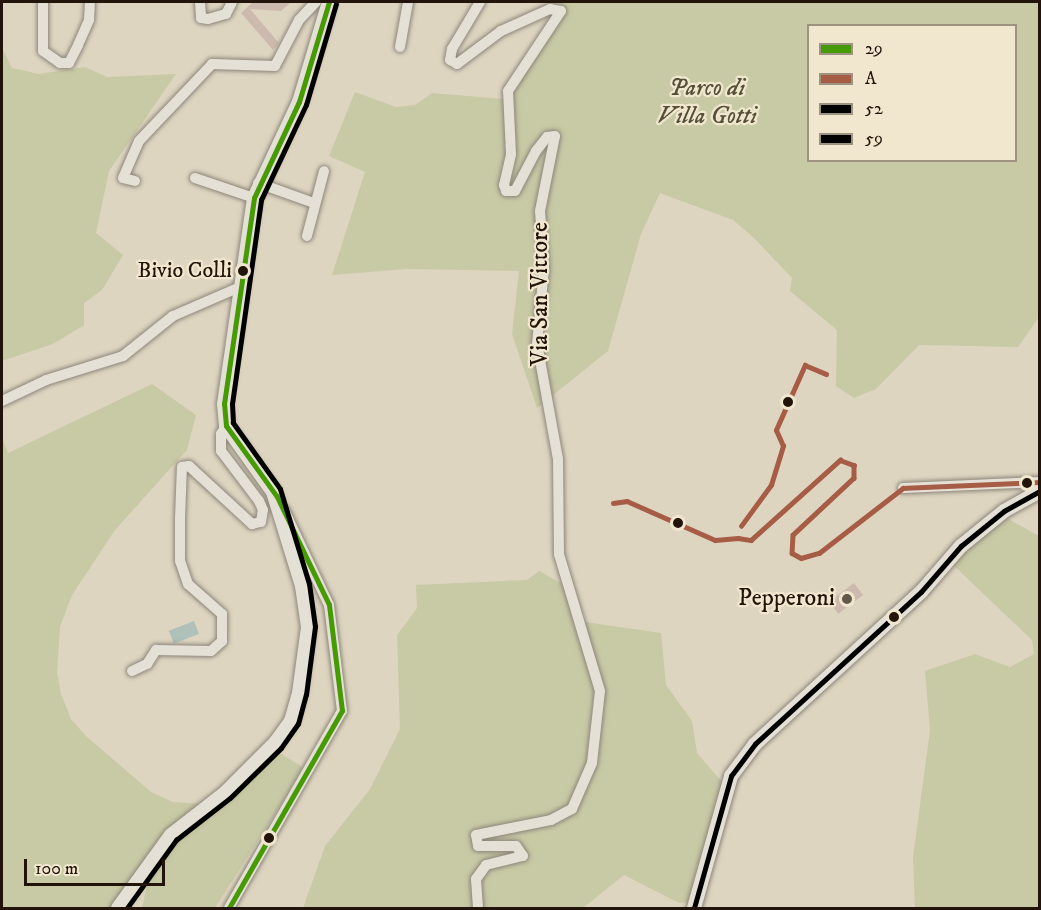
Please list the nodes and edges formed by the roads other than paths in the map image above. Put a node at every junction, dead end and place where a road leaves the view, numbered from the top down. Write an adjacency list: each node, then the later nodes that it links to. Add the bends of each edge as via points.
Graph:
1 (43, 2): 2 (street, via 43,51 60,63 69,63 89,20)
2 (90, 2)
3 (200, 2): 4 (street, via 201,18 208,19 226,14)
4 (232, 2)
5 (316, 2): 12 (street, via 299,20 275,66 212,64 140,141 123,178)
6 (329, 2): 13 (main road, via 299,102)
7 (408, 2): 9 (street)
8 (480, 2): 27 (street, Via San Vittore, via 452,49 450,60 457,64 501,32 550,9 561,11 508,91 511,154 504,184 506,191 514,191 536,151 547,137 555,136 540,211 544,268 537,344 558,459 558,554 600,692 592,763 572,809 551,820 476,835 478,846 516,846 523,856 486,865 475,885)
9 (400, 47)
10 (324, 171): 15 (street)
11 (195, 178): 14 (street)
12 (135, 181)
13 (258, 183): 14 (main road); 15 (street)
14 (254, 198): 17 (main road)
15 (314, 203): 16 (street)
16 (307, 236)
17 (240, 286): 18 (street, via 174,316 123,356 46,380); 19 (main road, via 225,398)
18 (2, 401)
19 (226, 426): 23 (main road); 24 (street, via 220,434 221,451 259,501 263,510 261,522 252,524 189,466 182,467 180,518 180,561 188,584 222,614 222,641 211,651 156,650 147,664)
20 (1040, 482): 21 (street)
21 (903, 488)
22 (1040, 491): 28 (main road, via 1004,511 961,546 921,592 755,744 731,776)
23 (273, 492): 25 (main road, via 303,586 308,627 291,720 256,765 171,835); 26 (street, via 329,605 342,711)
24 (132, 671)
25 (118, 909)
26 (228, 909)
27 (478, 909)
28 (694, 909)

